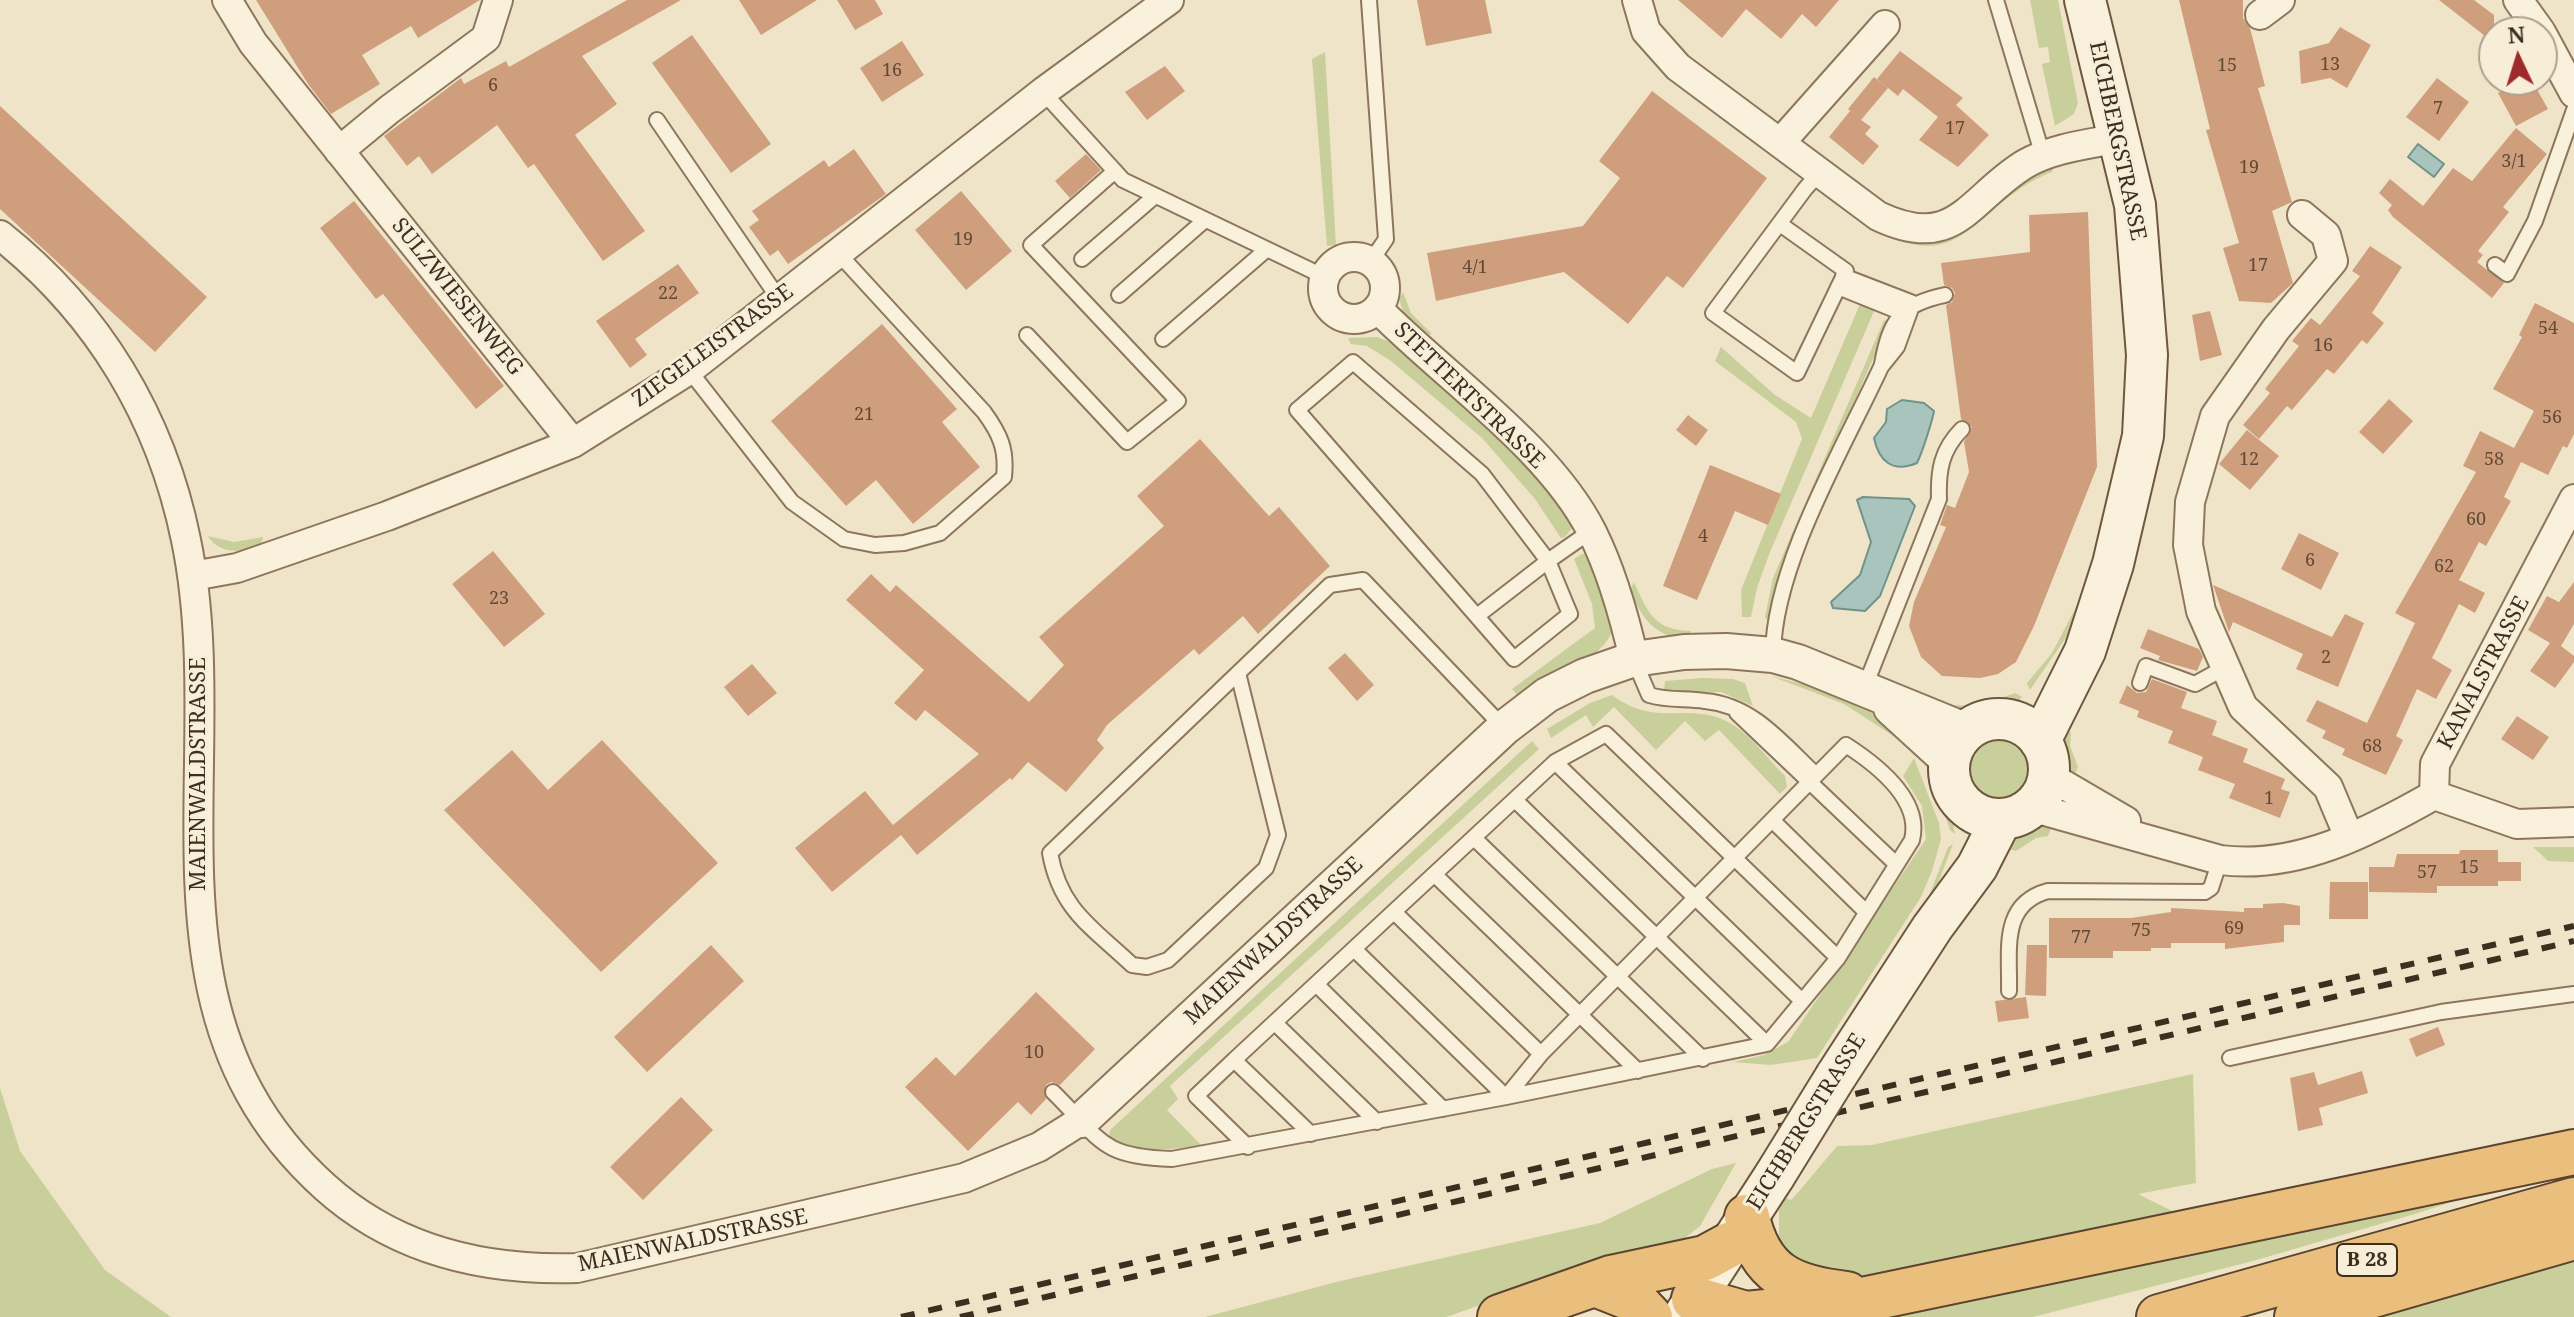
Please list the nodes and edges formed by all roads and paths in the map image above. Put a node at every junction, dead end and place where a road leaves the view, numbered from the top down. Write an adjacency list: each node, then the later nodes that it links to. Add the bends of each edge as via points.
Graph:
1 (227, 0): 16 (street, SULZWIESENWEG, via 253,43)
2 (498, 0): 16 (street, via 486,38)
3 (1169, 0): 10 (street, ZIEGELEISTRASSE)
4 (1369, 0): 28 (lane, via 1386,239)
5 (1637, 0): 15 (street, via 1646,31 1678,67)
6 (1996, 0): 17 (lane)
7 (2085, 0): 14 (main road, EICHBERGSTRASSE)
8 (1885, 25): 15 (street)
9 (2558, 64): 11 (street)
10 (1043, 92): 18 (lane); 26 (street, ZIEGELEISTRASSE)
11 (2574, 93)
12 (2574, 110): 29 (lane, via 2528,234 2507,274)
13 (657, 120): 34 (lane)
14 (2120, 138): 17 (street); 57 (main road, EICHBERGSTRASSE, via 2143,269 2143,436 2096,612 2051,676)
15 (1780, 143): 19 (street)
16 (339, 151): 41 (street, SULZWIESENWEG)
17 (2043, 156): 19 (street, via 2006,177 1962,218 1927,230 1878,216)
18 (1115, 171): 20 (lane); 37 (lane, via 1031,245 1178,401 1127,442)
19 (1820, 172): 23 (lane)
20 (1155, 196): 22 (lane); 27 (lane)
21 (2302, 215): 49 (street, via 2326,235 2333,261 2276,329 2215,416 2190,502 2192,574)
22 (1205, 220): 25 (lane); 32 (lane)
23 (1780, 224): 31 (lane, via 1846,271); 31 (lane, via 1713,313 1797,373)
24 (0, 235): 45 (street, MAIENWALDSTRASSE, via 59,287 129,381 166,465)
25 (1266, 250): 30 (lane); 38 (lane)
26 (838, 253): 34 (street, ZIEGELEISTRASSE); 39 (lane, via 1001,436 1004,477 940,533 875,545 844,539 792,502)
27 (1082, 259)
28 (1371, 261): 30 (street, via 1341,259); 36 (street, STETTERTSTRASSE, via 1386,286)
29 (2495, 265)
30 (1325, 277): 36 (street, STETTERTSTRASSE, via 1326,301 1333,311 1356,319)
31 (1841, 281): 35 (lane)
32 (1119, 295)
33 (1945, 295): 35 (lane)
34 (779, 299): 39 (street, ZIEGELEISTRASSE)
35 (1907, 308): 47 (lane, via 1897,347 1881,367 1790,565 1776,609)
36 (1378, 309): 43 (street, STETTERTSTRASSE, via 1524,441)
37 (1027, 335)
38 (1163, 339)
39 (689, 370): 41 (street, ZIEGELEISTRASSE)
40 (1962, 429): 52 (lane, via 1950,441 1938,469 1939,499)
41 (573, 443): 45 (street, ZIEGELEISTRASSE, via 387,516 237,568)
42 (2574, 499): 58 (street, KANALSTRASSE, via 2435,764)
43 (1591, 531): 44 (lane); 48 (street, STETTERTSTRASSE, via 1622,605)
44 (1548, 561): 46 (lane); 46 (lane, via 1570,614 1514,659); 46 (lane, via 1482,474 1353,362 1297,410)
45 (193, 576): 90 (street, MAIENWALDSTRASSE, via 199,665 199,892 220,1025 242,1084 266,1121 303,1167 344,1204 398,1236 442,1253 515,1268 577,1268 964,1178 1029,1152)
46 (1477, 616)
47 (1773, 655): 48 (street, MAIENWALDSTRASSE, via 1684,652); 52 (street, MAIENWALDSTRASSE)
48 (1634, 659): 53 (street, MAIENWALDSTRASSE, via 1547,695); 56 (lane, via 1649,695 1731,706)
49 (2224, 668): 51 (lane, via 2195,684 2146,666); 62 (street, via 2243,707 2328,787)
50 (1238, 673): 50 (lane, via 1050,853 1067,904 1132,965 1147,967 1168,960 1266,868 1273,855 1278,835); 53 (lane, via 1330,585 1363,580)
51 (2140, 683)
52 (1873, 694): 54 (street, MAIENWALDSTRASSE, via 1916,708)
53 (1504, 728): 90 (street, MAIENWALDSTRASSE)
54 (1958, 746): 57 (main road, via 1952,788); 57 (main road, via 1996,719)
55 (1555, 762): 59 (lane); 64 (lane, via 1606,734); 68 (lane)
56 (1813, 779): 60 (lane); 66 (lane); 66 (lane, via 1846,745 1893,785 1916,823)
57 (2017, 779): 65 (street, via 2150,838); 96 (main road, EICHBERGSTRASSE, bridge, via 1964,842 1932,928)
58 (2434, 795): 61 (street, via 2517,824); 62 (street)
59 (1515, 800): 63 (lane); 71 (lane)
60 (1772, 820): 64 (lane); 70 (lane)
61 (2574, 822)
62 (2349, 837): 65 (street, via 2291,858)
63 (1474, 838): 67 (lane); 74 (lane)
64 (1734, 858): 68 (lane); 73 (lane)
65 (2220, 860): 76 (lane, via 2205,892 2048,891 2029,896 2016,911)
66 (1896, 864): 70 (lane)
67 (1435, 875): 69 (lane); 79 (lane)
68 (1695, 898): 71 (lane); 78 (lane)
69 (1394, 912): 72 (lane); 82 (lane)
70 (1866, 912): 73 (lane)
71 (1657, 937): 74 (lane); 81 (lane)
72 (1354, 949): 75 (lane); 88 (lane)
73 (1838, 958): 78 (lane)
74 (1618, 976): 79 (lane); 84 (lane)
75 (1316, 984): 80 (lane); 89 (lane)
76 (2009, 991)
77 (2574, 994): 83 (lane, via 2441,1012)
78 (1802, 1001): 81 (lane)
79 (1580, 1015): 82 (lane); 86 (lane)
80 (1275, 1023): 85 (lane); 91 (lane)
81 (1767, 1044): 84 (lane)
82 (1541, 1054): 88 (lane)
83 (2230, 1058)
84 (1703, 1059): 86 (lane)
85 (1234, 1060): 92 (lane); 93 (lane, via 1196,1096)
86 (1638, 1071): 88 (lane)
87 (1053, 1092): 90 (lane)
88 (1506, 1097): 89 (lane)
89 (1443, 1109): 91 (lane)
90 (1082, 1120): 93 (lane, via 1117,1154 1138,1158 1172,1159)
91 (1377, 1122): 92 (lane)
92 (1311, 1134): 93 (lane)
93 (1248, 1147)
94 (2574, 1152): 99 (highway)
95 (2574, 1200): 103 (highway, B 28)
96 (1738, 1231): 98 (highway, via 1684,1265); 99 (highway, via 1771,1270 1805,1286); 100 (main road, EICHBERGSTRASSE)
97 (2574, 1237): 104 (highway, B 28)
98 (1595, 1284): 101 (highway); 102 (highway, via 1633,1299)
99 (1878, 1297): 100 (highway, via 1785,1312)
100 (1688, 1308)
101 (1500, 1317)
102 (1650, 1317)
103 (2159, 1317)
104 (2297, 1317)

